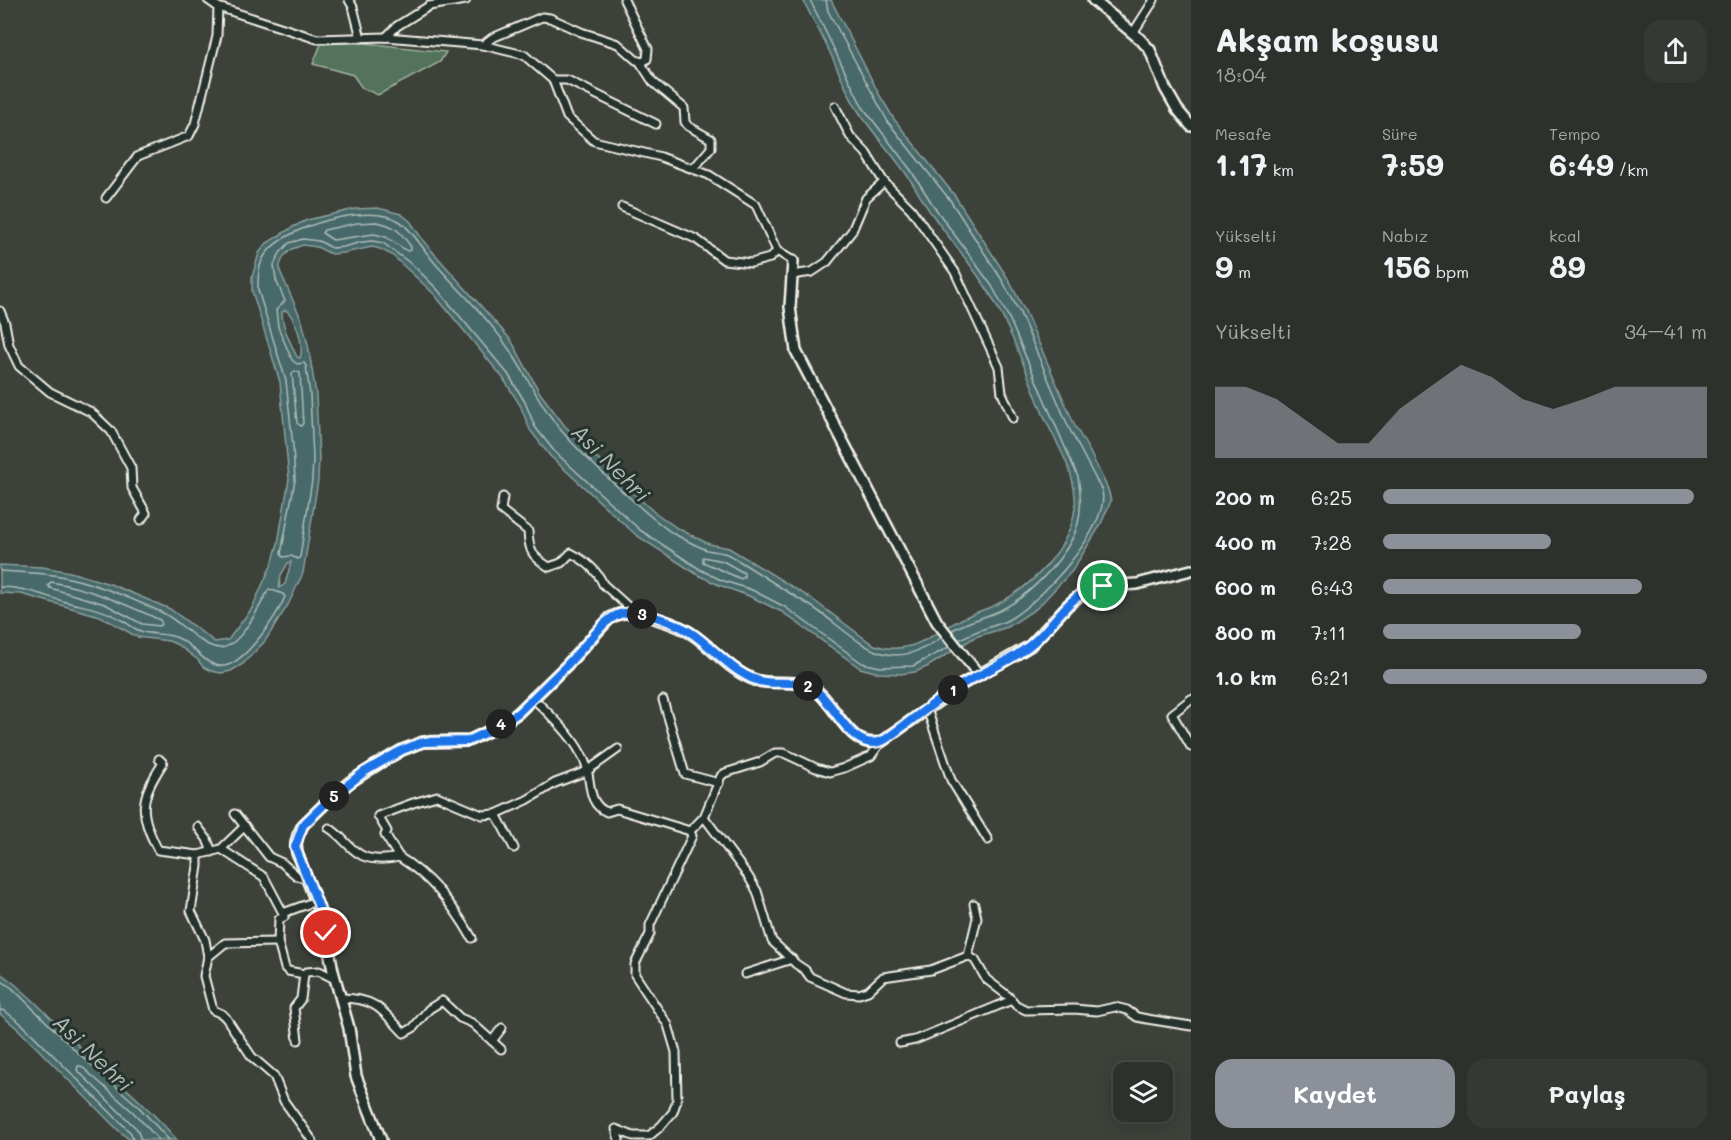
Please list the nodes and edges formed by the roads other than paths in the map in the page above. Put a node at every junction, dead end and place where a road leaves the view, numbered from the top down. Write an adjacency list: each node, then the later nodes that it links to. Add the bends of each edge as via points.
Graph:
1 (208, 0): 7 (street)
2 (349, 0): 10 (street)
3 (466, 0): 9 (street, via 429,6)
4 (624, 0): 12 (street, via 648,50 647,59)
5 (1093, 0): 8 (main road)
6 (1154, 0): 8 (street)
7 (218, 7): 10 (street, via 317,39); 19 (street, via 216,36 189,136 138,156)
8 (1133, 33): 16 (main road, via 1150,50 1165,88)
9 (386, 37): 10 (street); 11 (street)
10 (361, 38)
11 (483, 45): 12 (street, via 542,17 618,44); 13 (street, via 524,55)
12 (640, 62): 17 (street, via 653,82 684,108 688,126 711,139 711,148)
13 (553, 80): 15 (street, via 567,80); 17 (street, via 567,117 594,141)
14 (834, 106): 18 (street)
15 (656, 124)
16 (1191, 126)
17 (693, 169): 21 (street, via 756,205)
18 (884, 182): 23 (street, via 866,198 852,231 827,262 812,272); 25 (street, via 911,209 955,272 999,367 1002,393)
19 (106, 198)
20 (622, 207): 21 (street, via 696,239 724,260 752,263 770,258)
21 (777, 251): 22 (street)
22 (793, 261): 23 (main road)
23 (792, 275): 30 (main road, via 790,307 796,351 937,622)
24 (0, 311): 27 (street, via 19,366 50,392 91,412 111,430 131,468 132,488 146,513)
25 (1013, 418)
26 (503, 497): 29 (street, via 501,510 528,531 534,558 549,567 561,563 571,553 586,562)
27 (141, 520)
28 (1191, 570): 30 (main road, via 1137,584 1084,591 1021,652)
29 (635, 613): 31 (main road, via 610,618); 35 (main road, via 687,630 753,679 812,687 855,736 867,743)
30 (977, 671): 34 (main road)
31 (534, 699): 39 (street, via 569,735); 54 (main road, via 511,718 468,741 413,745 350,782 303,825 298,835 295,847)
32 (1191, 699): 36 (street, via 1172,714)
33 (663, 700): 40 (street, via 685,774)
34 (927, 709): 35 (main road); 48 (street, via 951,780)
35 (881, 742): 40 (street, via 871,756 830,772 775,753 725,773)
36 (1191, 747)
37 (618, 749): 39 (street)
38 (159, 759): 52 (street, via 163,763 142,803 153,841 158,850)
39 (587, 771): 42 (street); 47 (street, via 591,795 602,810 617,808)
40 (719, 783): 43 (street)
41 (235, 814): 44 (street)
42 (496, 814): 49 (street); 53 (street, via 482,815 437,796 378,816)
43 (704, 817): 47 (street); 62 (street, via 757,891 772,941)
44 (244, 826): 50 (street); 54 (street, via 269,857)
45 (198, 827): 51 (street)
46 (330, 828): 53 (street, via 359,855 387,861)
47 (690, 831): 76 (street, via 689,846 635,964 635,975 668,1025 676,1052 677,1100 673,1112 649,1136 633,1136 616,1128)
48 (988, 840)
49 (514, 848)
50 (221, 849): 51 (street); 57 (street, via 264,877)
51 (212, 852): 52 (street)
52 (198, 855): 61 (street, via 191,911 205,940)
53 (399, 857): 58 (street, via 429,880)
54 (306, 879): 55 (main road)
55 (316, 901): 57 (street); 65 (main road)
56 (974, 904): 60 (street, via 976,918)
57 (284, 913): 59 (street, via 279,919)
58 (472, 938)
59 (278, 942): 61 (street, via 225,943); 63 (street, via 285,968)
60 (968, 956): 62 (street, via 931,970 882,976 868,991 859,994 846,993 810,977); 67 (street, via 975,960 986,979)
61 (208, 957): 74 (street, via 204,976 213,1010 226,1018 252,1057 274,1076 284,1101)
62 (792, 959): 64 (street)
63 (304, 974): 65 (street, via 319,971); 70 (street, via 301,999 294,1008)
64 (745, 974)
65 (335, 979): 66 (main road)
66 (341, 998): 71 (street, via 355,998 379,1007 404,1033 442,1001); 75 (main road, via 356,1076)
67 (1012, 1000): 68 (street, via 1026,1010 1097,1011 1115,1007 1137,1017); 72 (street)
68 (1191, 1026)
69 (502, 1028): 71 (street)
70 (298, 1040)
71 (492, 1041): 73 (street)
72 (900, 1043)
73 (501, 1049)
74 (312, 1140)
75 (381, 1140)
76 (618, 1140)

